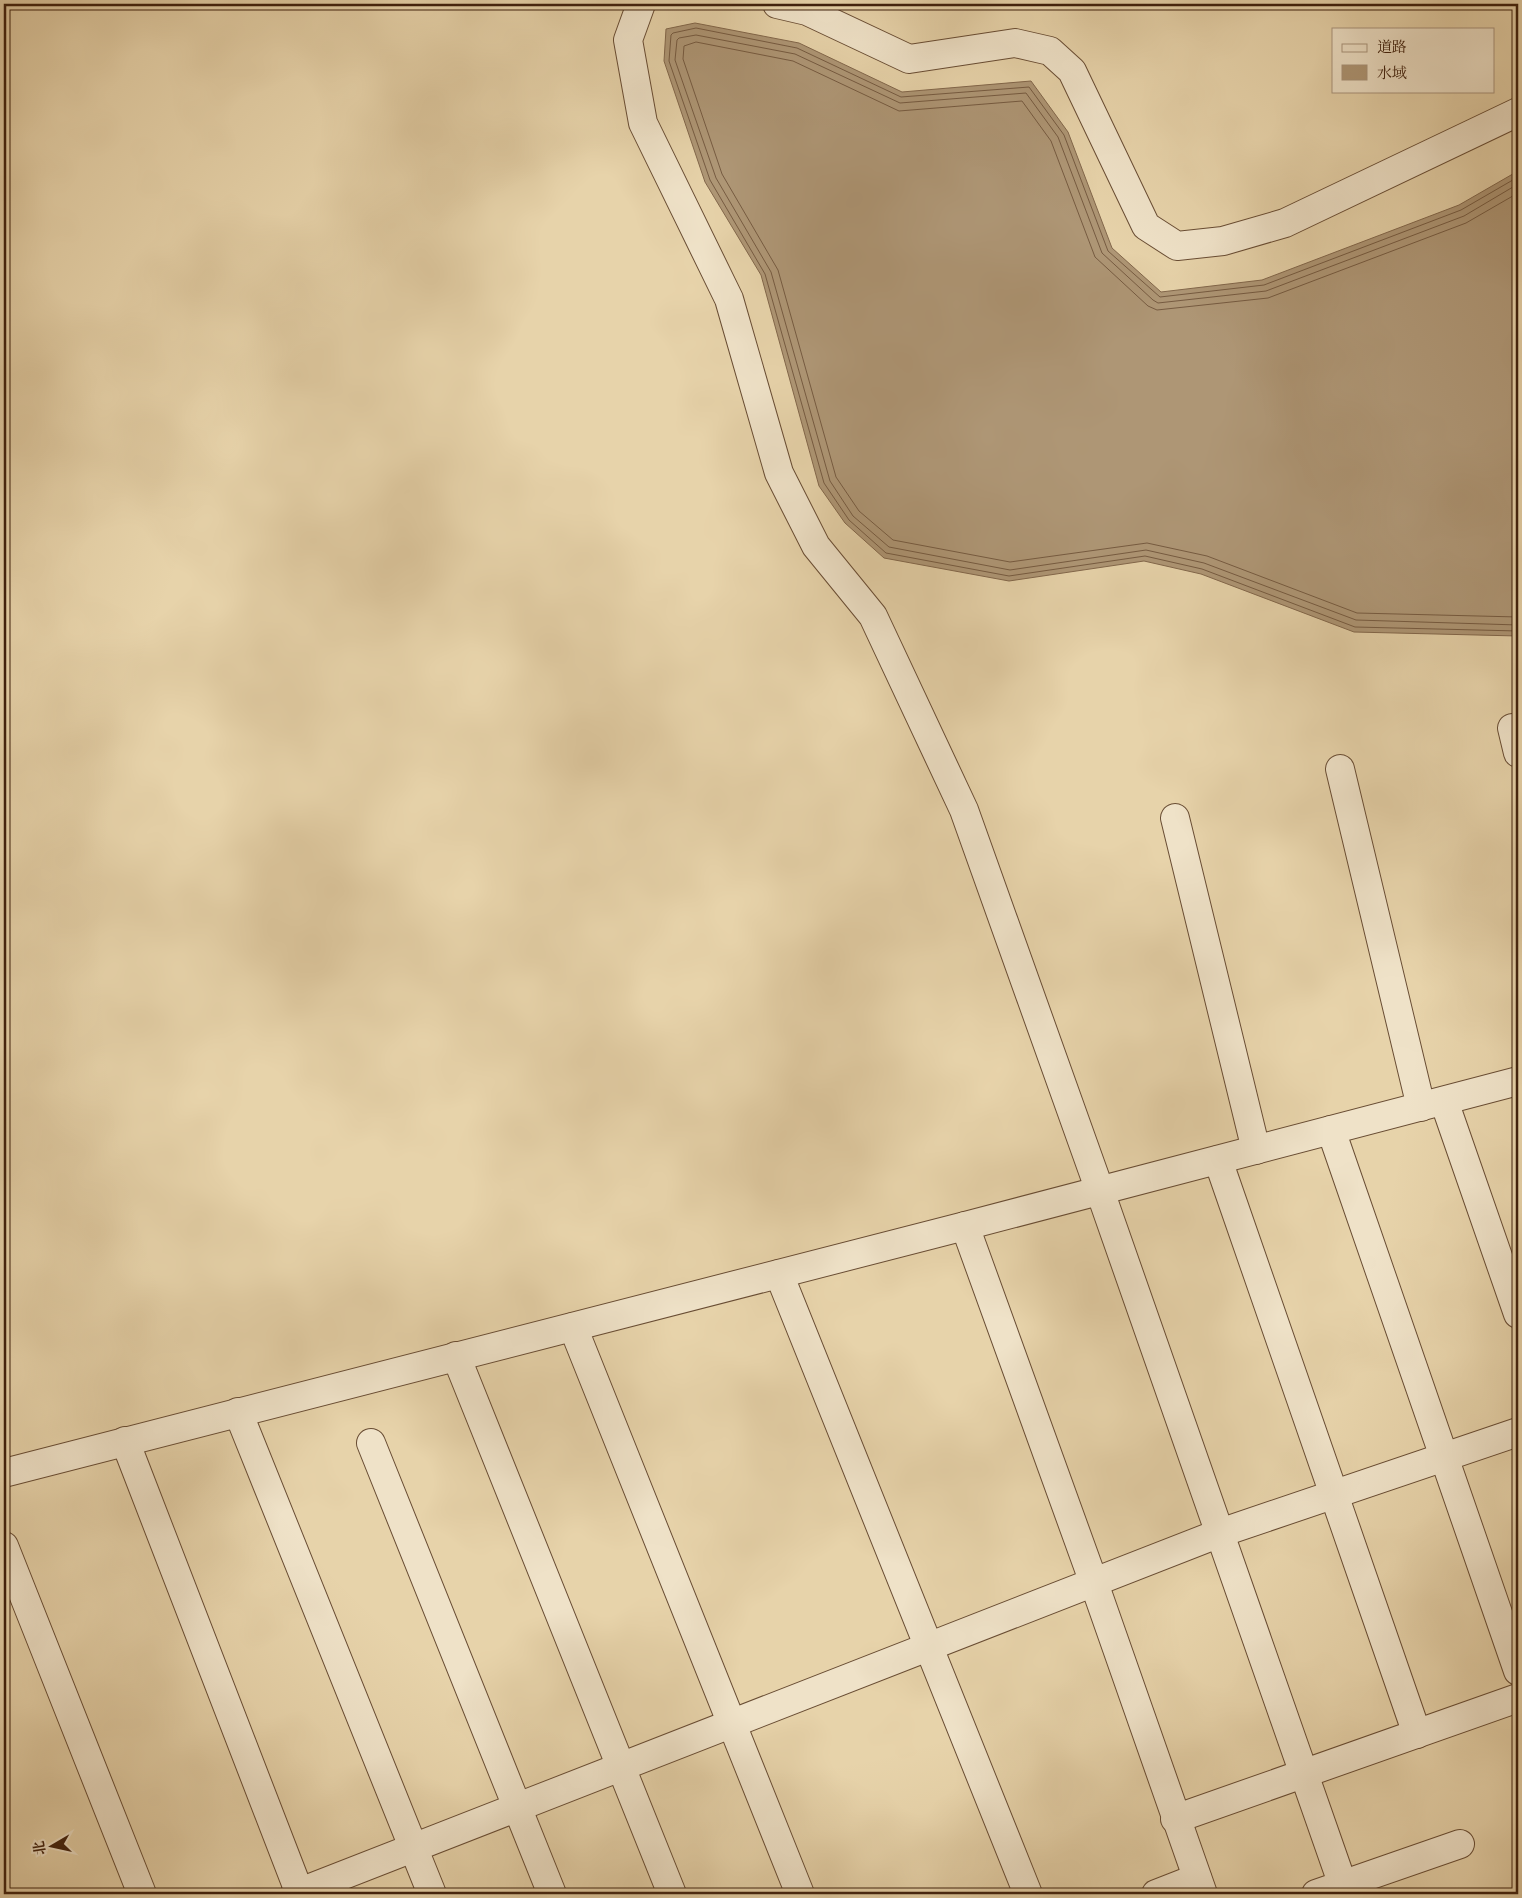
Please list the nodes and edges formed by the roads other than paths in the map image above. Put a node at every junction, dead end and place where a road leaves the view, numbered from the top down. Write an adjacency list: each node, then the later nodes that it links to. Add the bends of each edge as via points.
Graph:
1 (640, 4): 11 (street, via 628,40 643,123 729,299 778,473 816,546 873,616 964,810)
2 (777, 4): 3 (street, via 807,11 909,59 1015,43 1050,51 1072,71 1146,226 1177,246 1223,241 1285,223)
3 (1518, 112)
4 (1340, 769): 7 (street)
5 (1175, 818): 9 (street)
6 (1518, 1081): 7 (street)
7 (1433, 1104): 8 (street); 14 (street)
8 (1331, 1130): 9 (street); 21 (street)
9 (1256, 1150): 10 (street)
10 (1218, 1160): 11 (street); 23 (street)
11 (1100, 1191): 12 (street); 24 (street)
12 (965, 1226): 13 (street); 26 (street)
13 (779, 1274): 15 (street); 27 (street)
14 (1518, 1314)
15 (574, 1326): 16 (street); 30 (street)
16 (456, 1356): 17 (street); 32 (street)
17 (238, 1412): 19 (street); 37 (street)
18 (1518, 1432): 21 (street)
19 (125, 1441): 22 (street); 41 (street)
20 (371, 1443): 34 (street)
21 (1444, 1457): 23 (street); 28 (street)
22 (4, 1472)
23 (1334, 1494): 24 (street); 31 (street)
24 (1220, 1533): 26 (street); 33 (street)
25 (4, 1546): 40 (street)
26 (1094, 1582): 27 (street); 35 (street)
27 (929, 1647): 30 (street); 46 (street)
28 (1518, 1671)
29 (1518, 1698): 31 (street)
30 (732, 1724): 32 (street); 45 (street)
31 (1417, 1734): 33 (street)
32 (621, 1767): 34 (street); 44 (street)
33 (1304, 1773): 35 (street); 39 (street)
34 (517, 1808): 37 (street); 43 (street)
35 (1176, 1819): 38 (street)
36 (1460, 1844): 39 (street)
37 (414, 1848): 41 (street); 42 (street)
38 (1200, 1886): 47 (street)
39 (1345, 1890): 48 (street)
40 (142, 1894)
41 (298, 1894)
42 (432, 1894)
43 (552, 1894)
44 (672, 1894)
45 (800, 1894)
46 (1028, 1894)
47 (1156, 1894)
48 (1316, 1894)

